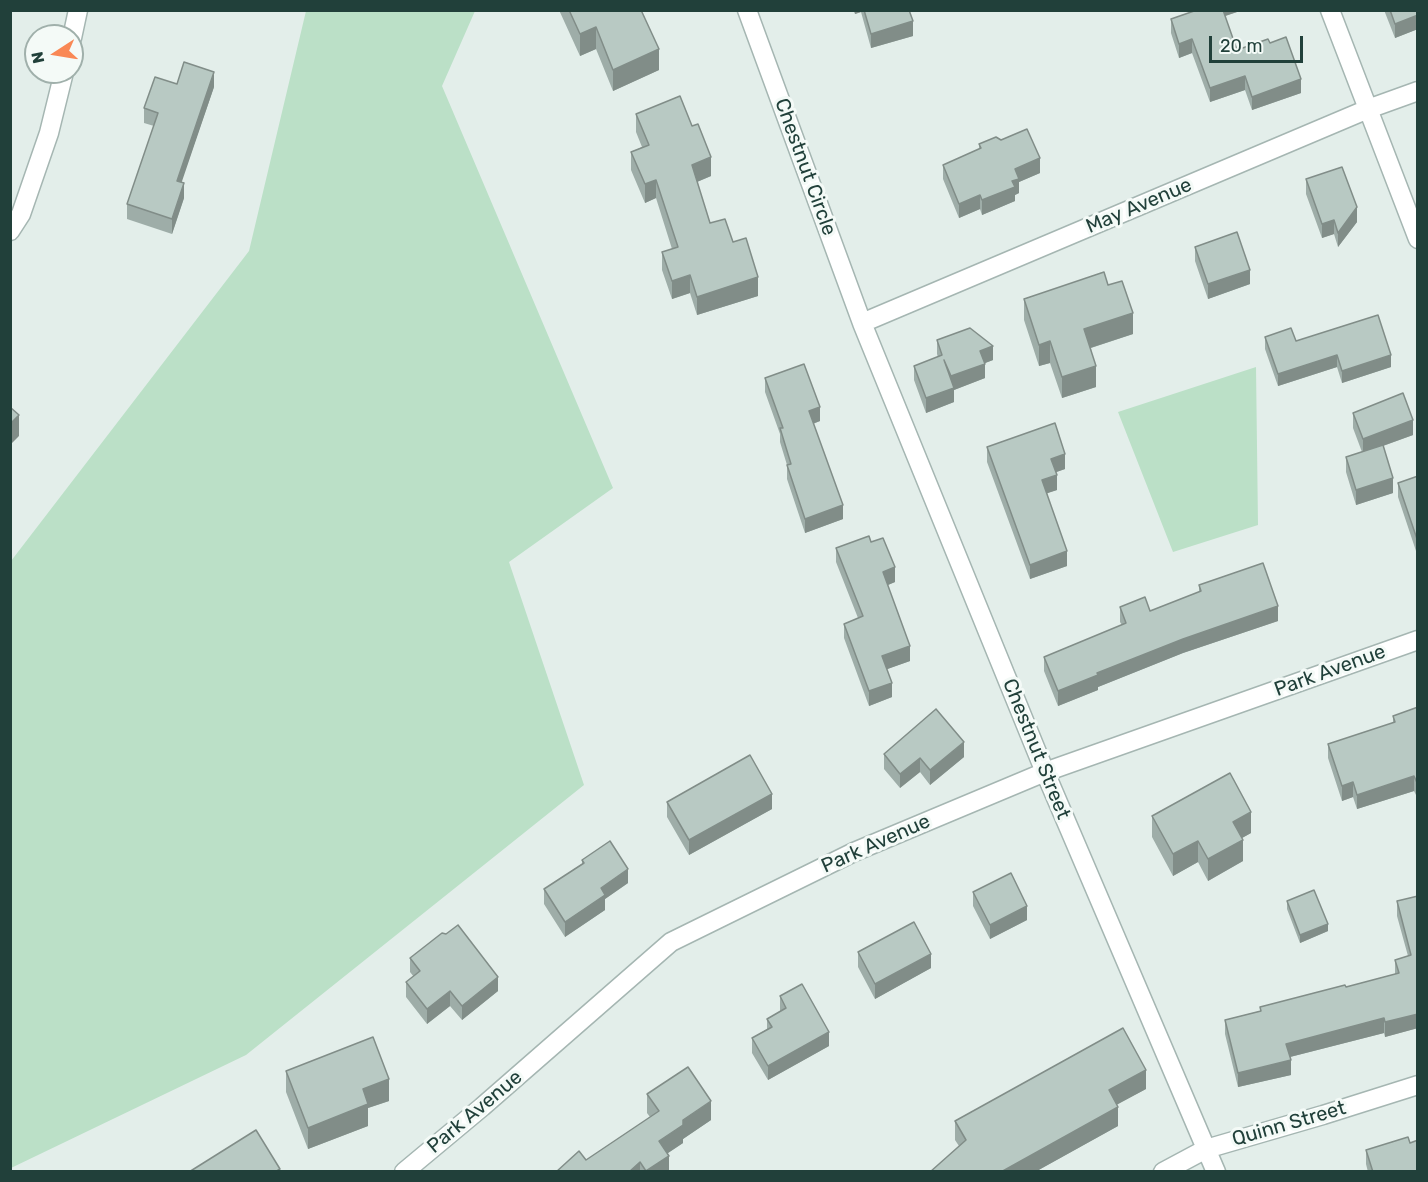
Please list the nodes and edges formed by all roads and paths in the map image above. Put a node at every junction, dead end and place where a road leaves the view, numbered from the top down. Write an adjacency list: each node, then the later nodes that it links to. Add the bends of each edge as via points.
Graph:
1 (747, 10): 8 (street, Chestnut Circle)
2 (1330, 10): 5 (street)
3 (61, 84): 6 (street, via 21,214)
4 (1418, 91): 5 (street, May Avenue)
5 (1368, 109): 7 (street); 8 (street, May Avenue)
6 (10, 231)
7 (1418, 239)
8 (862, 323): 10 (street, Chestnut Street)
9 (1418, 640): 10 (street, Park Avenue)
10 (1045, 772): 12 (street, Chestnut Street); 13 (street, Park Avenue, via 854,852 670,942)
11 (1418, 1085): 12 (street, Quinn Street)
12 (1206, 1149): 14 (street, Quinn Street); 15 (street, Chestnut Street)
13 (404, 1172)
14 (1163, 1172)
15 (1216, 1172)

